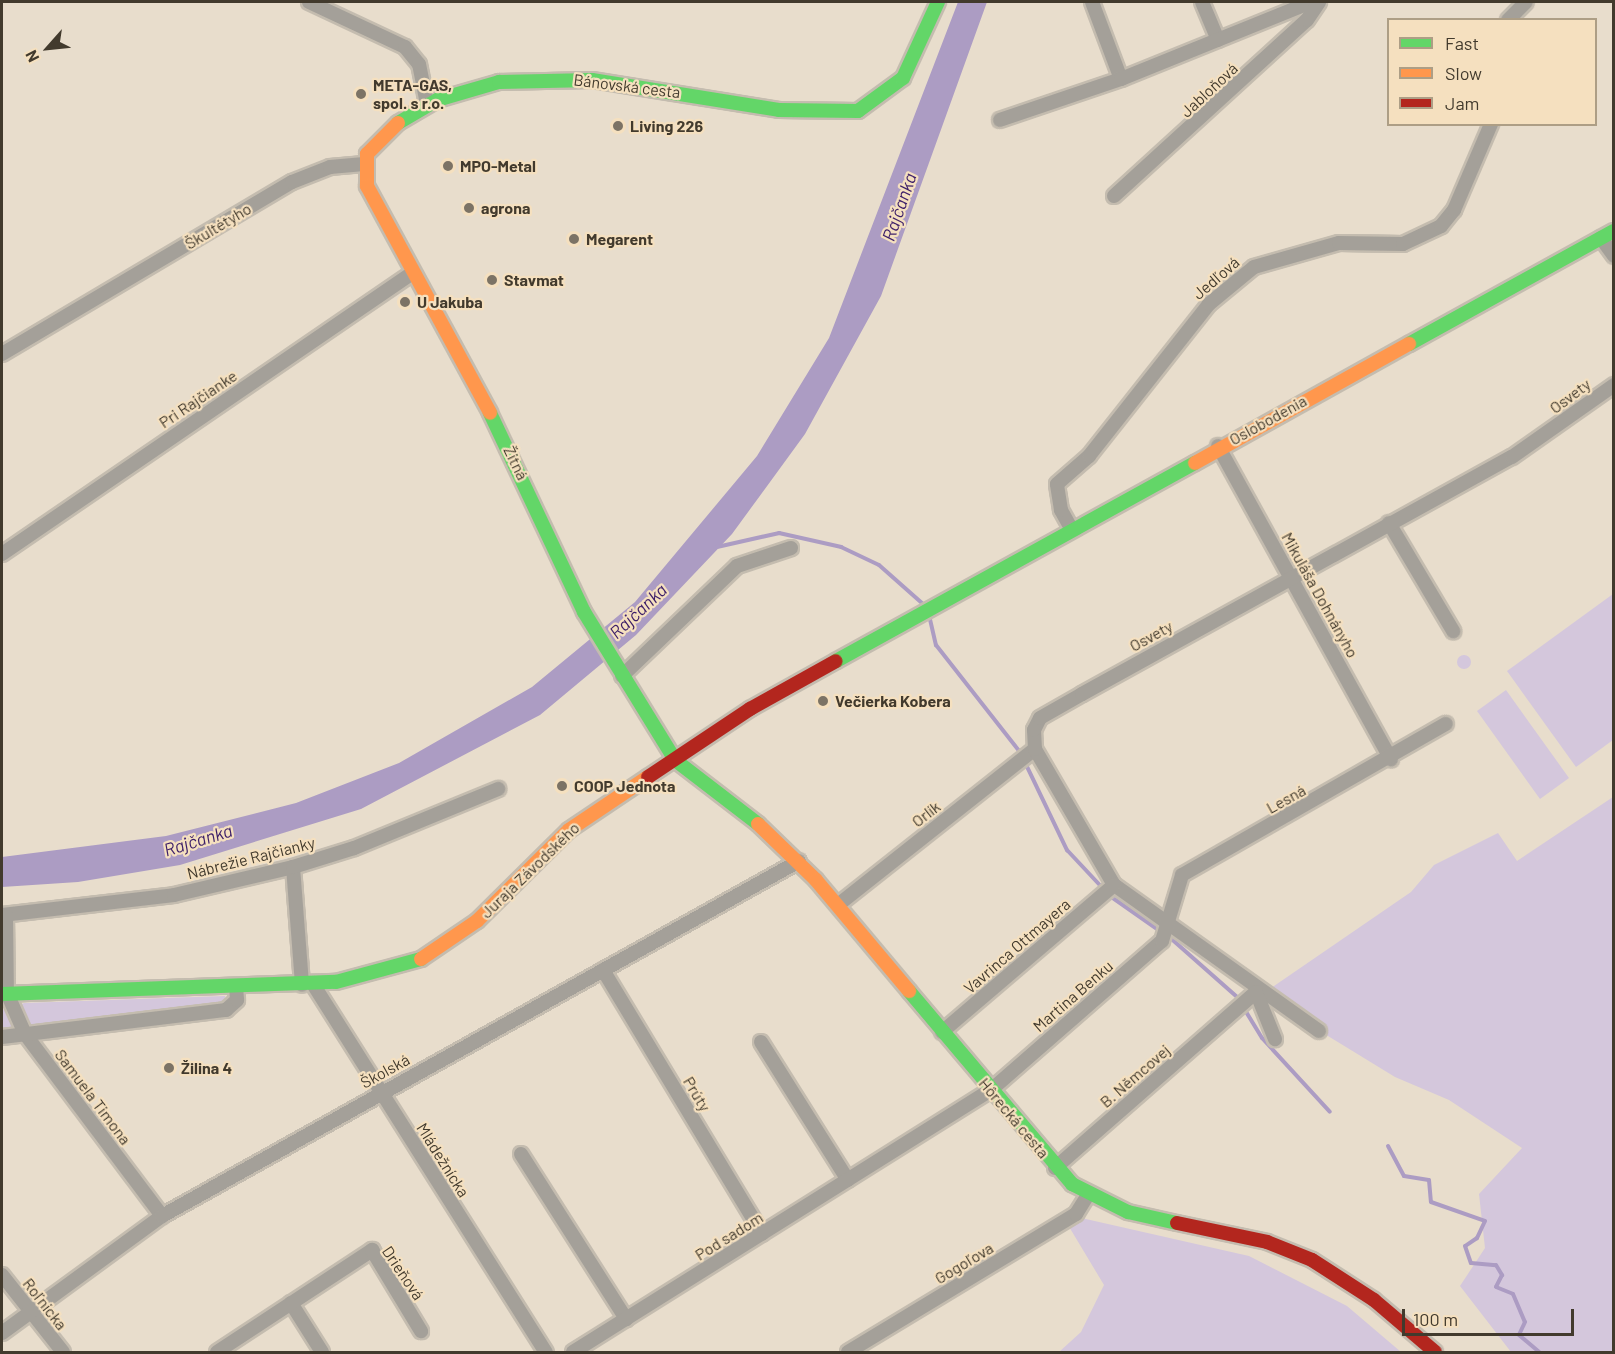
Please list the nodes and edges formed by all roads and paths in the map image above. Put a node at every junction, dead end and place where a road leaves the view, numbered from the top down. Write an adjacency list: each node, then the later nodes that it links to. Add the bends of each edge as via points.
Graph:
1 (309, 2): 12 (street, via 405,46 418,64)
2 (938, 2): 12 (street, Bánovská cesta, via 903,78 858,111 788,111 636,84 556,78 499,82)
3 (1092, 2): 11 (street)
4 (1202, 2): 10 (street)
5 (1312, 2): 8 (street, Jabloňová)
6 (1319, 2): 16 (street, Jabloňová, via 1307,20)
7 (1526, 2): 9 (street)
8 (1292, 6): 10 (street, Jabloňová)
9 (1510, 18)
10 (1218, 40): 11 (street, Jabloňová)
11 (1121, 79): 13 (street, Jabloňová)
12 (427, 104): 15 (street, via 378,138)
13 (1000, 120)
14 (1490, 126): 25 (street, Jedľová, via 1454,210 1441,226 1404,244 1339,243 1254,267 1209,304 1089,456 1057,484)
15 (364, 164): 20 (street, Žitná, via 369,193); 21 (street, Škultétyho, via 330,167 292,182)
16 (1114, 196)
17 (1614, 231): 18 (street, Oslobodenia)
18 (1601, 238): 19 (street); 23 (street, Oslobodenia)
19 (1614, 256)
20 (413, 273): 27 (street, Pri Rajčianke); 31 (street, Žitná, via 508,446 590,622)
21 (2, 354)
22 (1614, 384): 24 (street, Osvety, via 1520,452)
23 (1218, 446): 25 (street, Oslobodenia); 28 (street, Mikuláša Dohnányho)
24 (1389, 523): 28 (street, Osvety); 30 (street)
25 (1072, 530): 29 (street, Oslobodenia)
26 (792, 548): 31 (street, via 737,566)
27 (2, 554)
28 (1291, 578): 33 (street, Osvety, via 1040,718); 34 (street, Mikuláša Dohnányho)
29 (927, 610): 35 (street, Juraja Závodského, via 750,710)
30 (1453, 631)
31 (619, 672): 35 (street, Žitná)
32 (1446, 724): 34 (street, Lesná)
33 (1027, 756): 39 (street, via 1085,828); 40 (street, Orlík)
34 (1391, 759): 42 (street, Lesná, via 1182,875 1172,900)
35 (675, 760): 37 (street, Hôrecká cesta); 44 (street, Juraja Závodského, via 569,830 495,905 440,948 381,974)
36 (498, 789): 38 (street, Nábrežie Rajčianky, via 354,848)
37 (799, 861): 40 (street, Hôrecká cesta); 43 (street, Školská)
38 (293, 867): 41 (street, Nábrežie Rajčianky, via 174,895); 44 (street)
39 (1108, 889): 42 (street); 49 (street, Vavrinca Ottmayera)
40 (838, 905): 49 (street, Hôrecká cesta)
41 (4, 916): 46 (street)
42 (1167, 932): 47 (street); 54 (street, Martina Benku)
43 (603, 970): 55 (street, Školská); 61 (street, Prúty)
44 (308, 984): 45 (street, Juraja Závodského); 55 (street, Mládežnícka, via 353,1039)
45 (236, 987): 46 (street, Juraja Závodského); 50 (street, via 237,1000 226,1010)
46 (4, 994): 50 (street, Samuela Timona)
47 (1246, 1000): 48 (street); 52 (street); 57 (street, B. Němcovej)
48 (1319, 1031)
49 (942, 1032): 54 (street, Hôrecká cesta)
50 (25, 1035): 51 (street); 60 (street, Samuela Timona)
51 (2, 1037)
52 (1275, 1039)
53 (761, 1042): 58 (street)
54 (991, 1090): 57 (street, Hôrecká cesta); 58 (street, Pod sadom)
55 (380, 1092): 60 (street, Školská); 71 (street, Mládežnícka)
56 (521, 1154): 65 (street)
57 (1055, 1168): 59 (street, Hôrecká cesta)
58 (848, 1180): 61 (street, Pod sadom)
59 (1088, 1195): 73 (street, Gogoľova, via 1076,1215); 74 (street, Hôrecká cesta, via 1128,1212 1257,1239 1312,1260 1374,1300)
60 (162, 1216): 64 (street, Školská)
61 (762, 1234): 65 (street, Pod sadom)
62 (2, 1275): 64 (street, Roľnícka)
63 (291, 1303): 66 (street, Drieňová, via 372,1250); 69 (street, Drieňová); 70 (street)
64 (29, 1310): 67 (street, Školská); 68 (street, Roľnícka)
65 (627, 1319): 72 (street, Pod sadom)
66 (421, 1331)
67 (2, 1334)
68 (63, 1353)
69 (217, 1353)
70 (322, 1353)
71 (546, 1353)
72 (573, 1353)
73 (848, 1353)
74 (1435, 1353)

